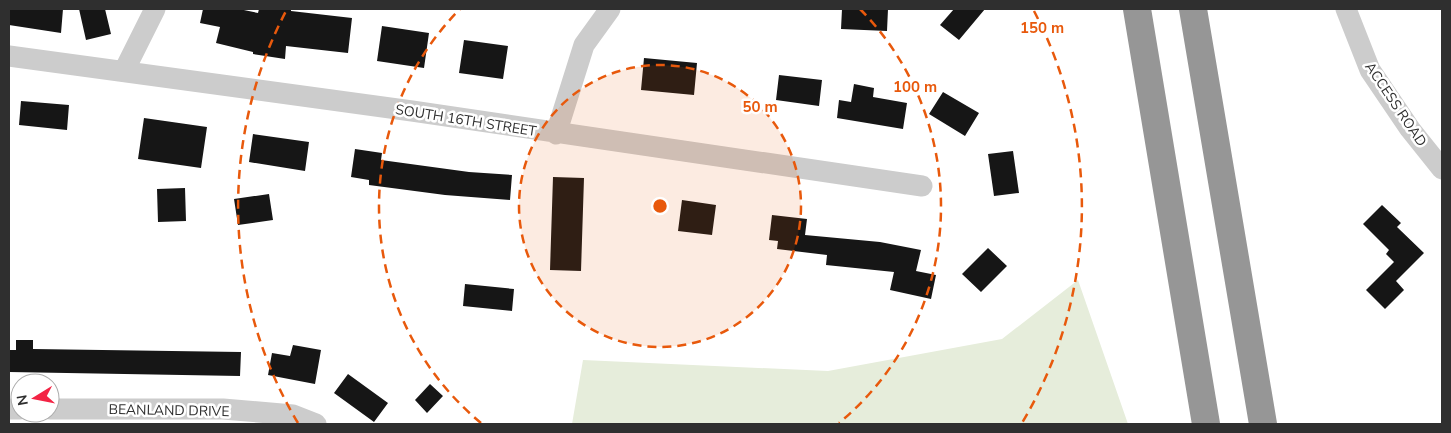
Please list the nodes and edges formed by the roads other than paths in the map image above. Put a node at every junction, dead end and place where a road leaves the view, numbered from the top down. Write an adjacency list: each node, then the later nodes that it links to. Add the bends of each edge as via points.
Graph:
1 (156, 9): 7 (street)
2 (610, 9): 8 (street, via 584,45)
3 (1137, 9): 11 (highway)
4 (1193, 9): 16 (highway)
5 (1346, 9): 9 (street, ACCESS ROAD, via 1370,70 1410,130)
6 (9, 56): 7 (street, SOUTH 16TH STREET)
7 (124, 71): 8 (street, SOUTH 16TH STREET)
8 (556, 134): 10 (street, SOUTH 16TH STREET)
9 (1442, 169)
10 (922, 186)
11 (1187, 303): 14 (highway); 15 (highway)
12 (60, 409): 13 (street, BEANLAND DRIVE, via 223,410 293,415)
13 (316, 424)
14 (1189, 424)
15 (1206, 424)
16 (1265, 424)

